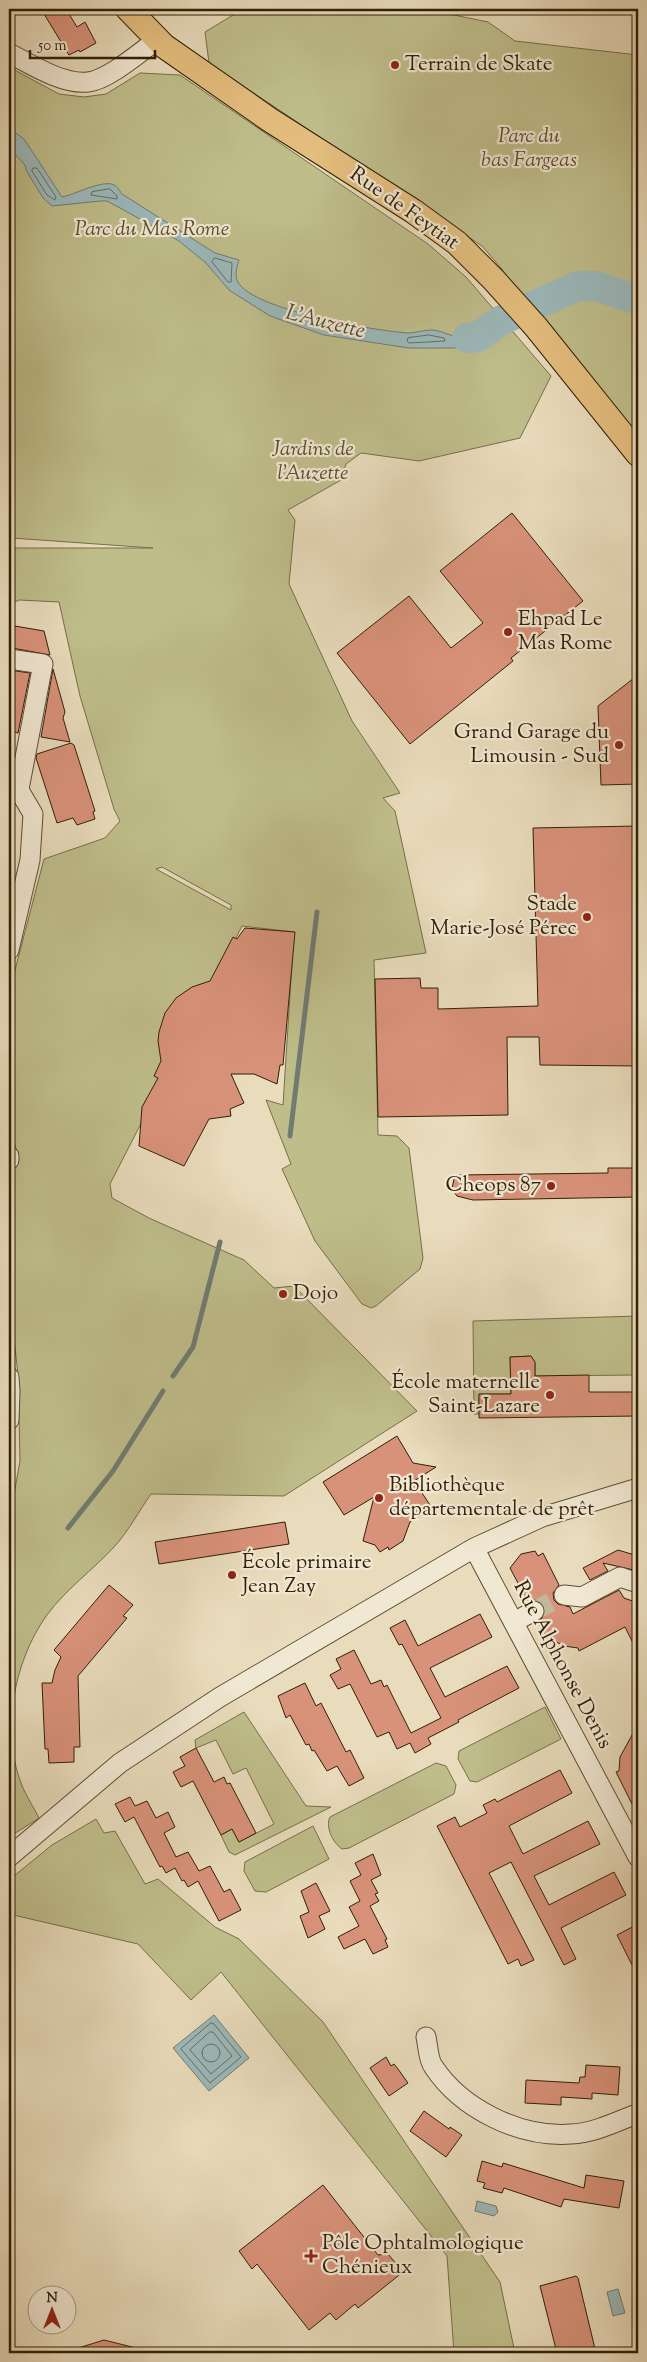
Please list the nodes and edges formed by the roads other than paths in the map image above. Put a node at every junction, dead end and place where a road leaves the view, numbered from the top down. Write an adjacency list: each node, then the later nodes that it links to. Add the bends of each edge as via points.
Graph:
1 (128, 9): 2 (main road, Rue de Feytiat)
2 (157, 40): 3 (street, via 116,70 88,82 42,71); 4 (main road, Rue de Feytiat, via 270,120 450,238 536,327)
3 (9, 52)
4 (638, 454)
5 (9, 659): 7 (street, via 43,664)
6 (9, 773): 7 (street)
7 (19, 789): 8 (street, via 33,814 30,860)
8 (9, 950)
9 (9, 1156): 10 (street)
10 (9, 1160)
11 (9, 1377): 12 (street)
12 (9, 1420)
13 (638, 1488): 14 (street, via 542,1517)
14 (474, 1548): 18 (street, Rue Alphonse Denis); 19 (street, via 212,1702 120,1763)
15 (638, 1583): 16 (street, via 620,1577 582,1597)
16 (564, 1595)
17 (534, 1611): 18 (street)
18 (514, 1622): 20 (street, Rue Alphonse Denis)
19 (9, 1857)
20 (638, 1857)
21 (426, 2036): 22 (street, via 432,2065 458,2095 484,2113 514,2127 542,2134 572,2134)
22 (638, 2116)

